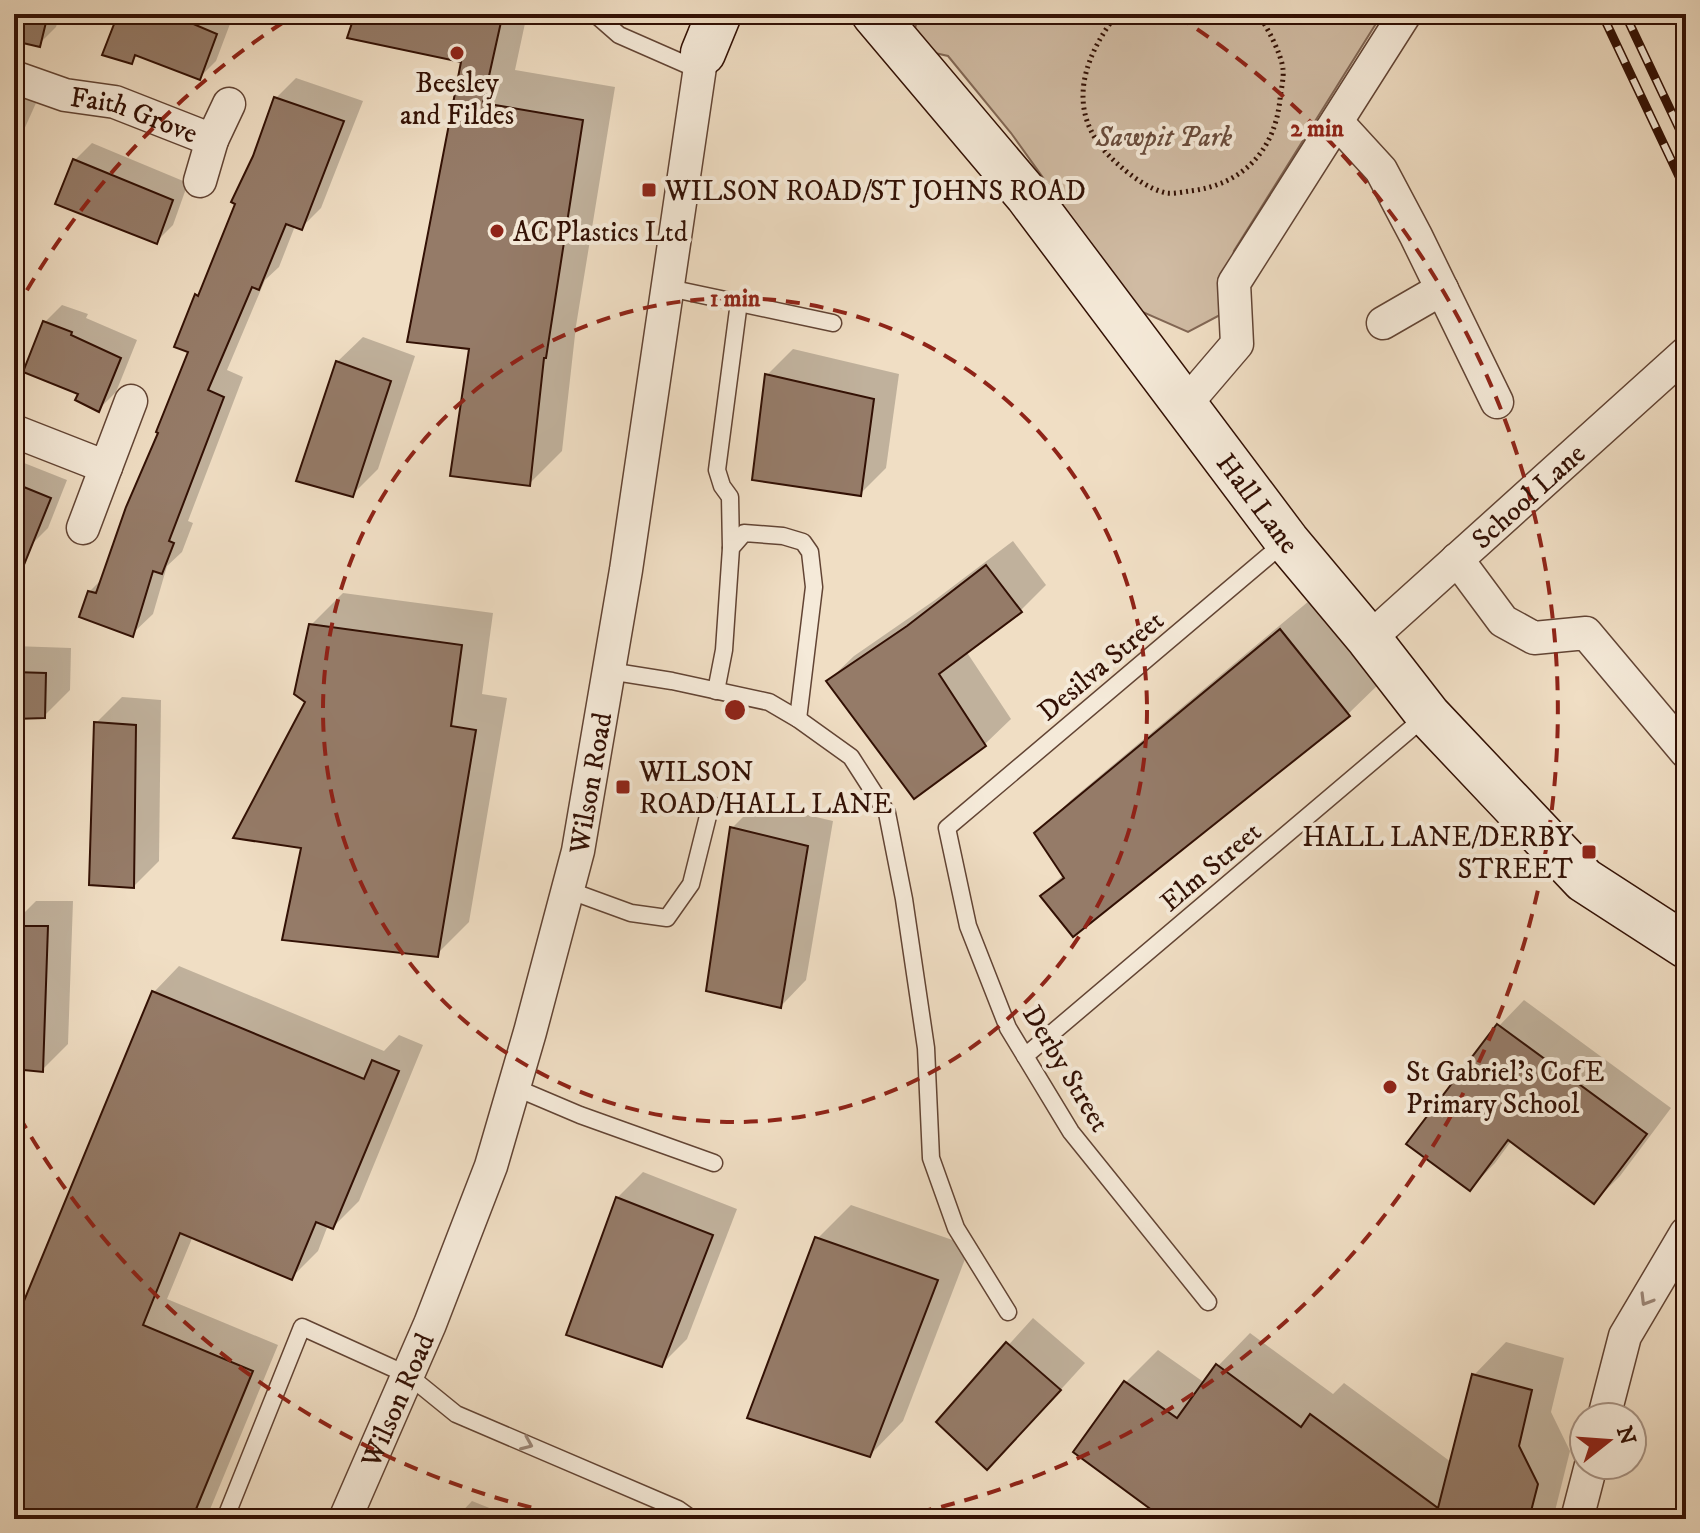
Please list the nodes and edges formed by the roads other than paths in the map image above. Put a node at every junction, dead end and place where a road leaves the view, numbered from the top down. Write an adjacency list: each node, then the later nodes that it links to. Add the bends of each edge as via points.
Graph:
1 (595, 14): 5 (lane, via 619,35)
2 (719, 14): 5 (street)
3 (874, 14): 19 (street, Hall Lane, via 1027,195)
4 (1405, 14): 8 (street)
5 (703, 46): 11 (street, Wilson Road)
6 (14, 77): 9 (street, Faith Grove, via 65,95 115,102)
7 (229, 104): 9 (street)
8 (1337, 122): 12 (street, via 1381,170); 19 (street, via 1234,283 1237,344)
9 (212, 140): 10 (street, Faith Grove)
10 (200, 181)
11 (669, 288): 13 (lane); 27 (street, Wilson Road)
12 (1442, 289): 15 (street); 18 (street)
13 (739, 302): 14 (lane); 24 (lane, via 717,470 730,497)
14 (833, 323)
15 (1383, 323)
16 (1686, 353): 25 (street, School Lane)
17 (131, 401): 21 (street)
18 (1497, 402)
19 (1184, 406): 23 (street, Hall Lane)
20 (14, 431): 21 (street)
21 (106, 467): 22 (street)
22 (83, 528)
23 (1287, 541): 26 (street, Hall Lane); 33 (lane, Desilva Street)
24 (731, 548): 28 (lane); 30 (lane, via 744,533 783,536 803,542 810,552 814,587)
25 (1457, 559): 26 (street, School Lane); 31 (street, via 1503,621 1534,638 1586,633)
26 (1369, 639): 29 (street, Hall Lane)
27 (609, 671): 28 (lane); 34 (street, Wilson Road)
28 (716, 691): 30 (lane, via 769,702)
29 (1428, 715): 35 (street, Hall Lane, via 1584,880); 36 (lane, Elm Street)
30 (798, 719): 41 (lane, via 851,757 887,813 926,1048 931,1158 956,1228)
31 (1686, 752)
32 (711, 804): 34 (lane, via 691,884 667,918 631,913)
33 (947, 828): 36 (lane, Derby Street, via 968,926 1008,1028)
34 (568, 890): 37 (street, Wilson Road)
35 (1686, 946)
36 (1025, 1056): 40 (lane, Derby Street, via 1071,1132)
37 (514, 1087): 38 (lane); 42 (street, Wilson Road, via 491,1166)
38 (714, 1163)
39 (1686, 1233): 43 (street, one-way to 43, via 1625,1336)
40 (1208, 1302)
41 (1008, 1312)
42 (408, 1375): 45 (lane, via 302,1327); 46 (street, Wilson Road); 47 (lane, one-way to 47, via 456,1414)
43 (1608, 1401)
44 (1587, 1481): 48 (street)
45 (225, 1519)
46 (345, 1519)
47 (692, 1519)
48 (1577, 1519)

